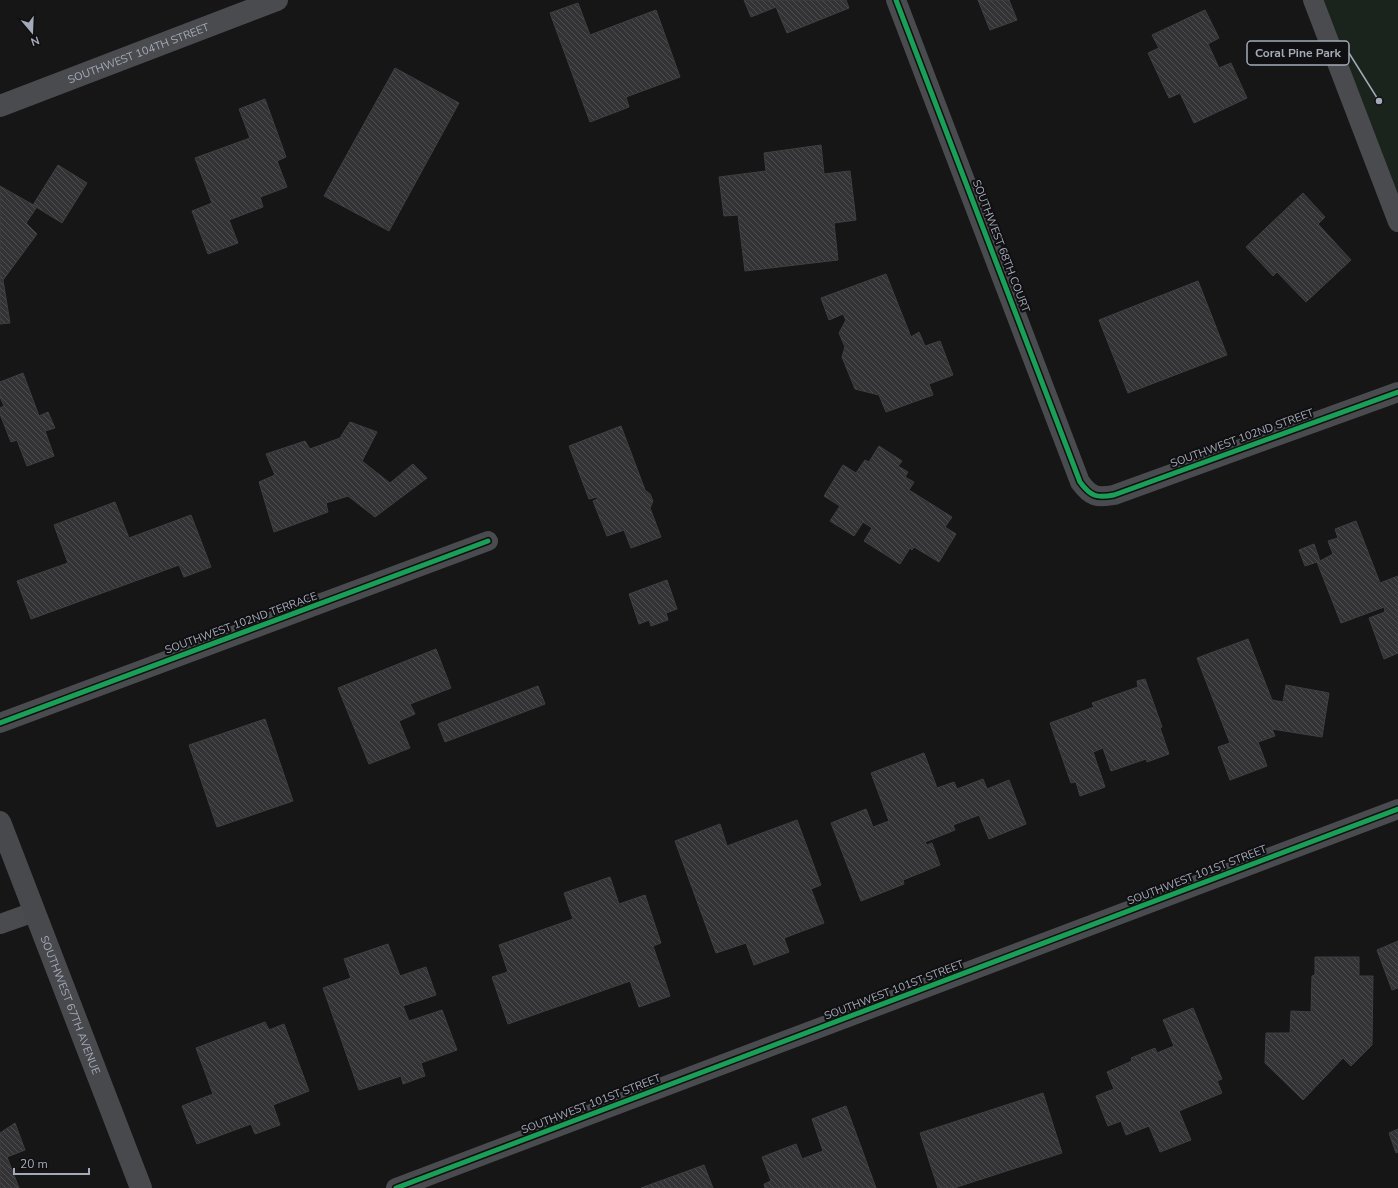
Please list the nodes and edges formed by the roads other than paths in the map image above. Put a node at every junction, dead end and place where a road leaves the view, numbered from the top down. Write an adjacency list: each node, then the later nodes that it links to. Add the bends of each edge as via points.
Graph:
1 (276, 0): 4 (street, SOUTHWEST 104TH STREET)
2 (896, 0): 7 (street, SOUTHWEST 68TH COURT, via 1080,482)
3 (1313, 0): 5 (street)
4 (0, 106)
5 (1398, 222)
6 (1398, 392): 7 (street, SOUTHWEST 102ND STREET, via 1114,495)
7 (1092, 495)
8 (488, 541): 9 (street, SOUTHWEST 102ND TERRACE)
9 (0, 723)
10 (1398, 810): 15 (street, SOUTHWEST 101ST STREET)
11 (0, 822): 12 (main road, SOUTHWEST 67TH AVENUE)
12 (34, 912): 13 (street); 14 (main road, SOUTHWEST 67TH AVENUE)
13 (0, 924)
14 (141, 1188)
15 (396, 1188)

